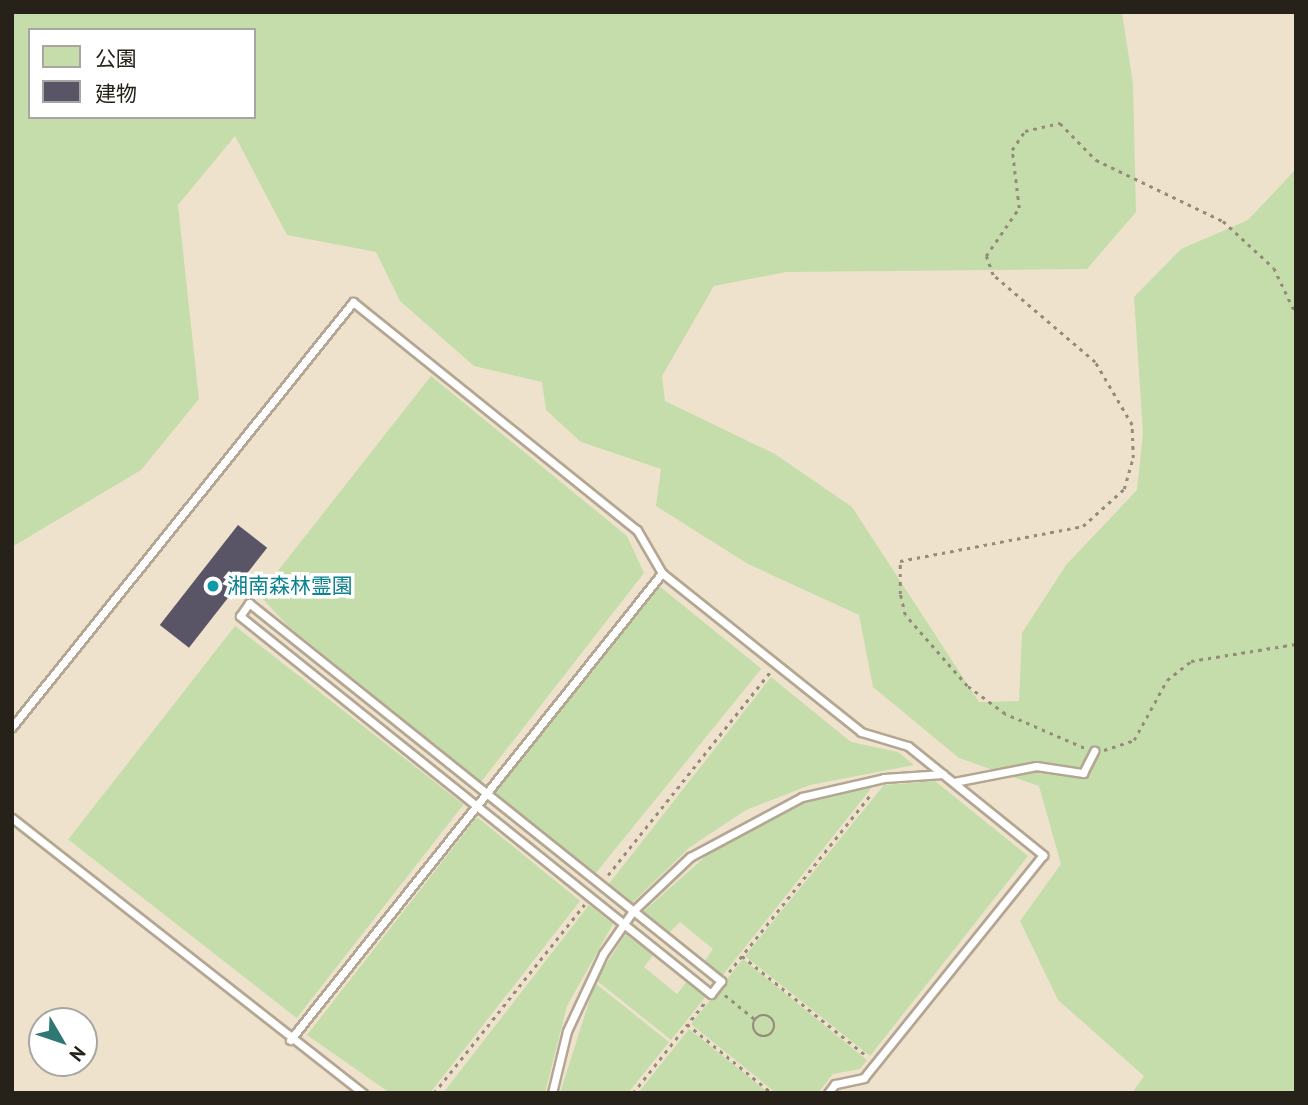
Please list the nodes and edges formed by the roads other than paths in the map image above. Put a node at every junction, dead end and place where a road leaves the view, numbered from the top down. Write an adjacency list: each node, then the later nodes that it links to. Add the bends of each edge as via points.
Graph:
1 (662, 573): 2 (lane, via 637,530 353,302); 4 (lane, via 861,732 908,746); 6 (lane)
2 (12, 727)
3 (1094, 751): 5 (lane, via 1083,773 1026,767)
4 (944, 774): 5 (lane); 9 (lane, via 839,785 765,811 690,857)
5 (954, 782): 14 (lane, via 1043,855 864,1077 835,1084)
6 (486, 793): 7 (lane); 7 (lane, via 249,603 240,616); 9 (lane)
7 (476, 806): 10 (lane); 11 (lane)
8 (12, 818): 11 (lane)
9 (633, 911): 10 (lane); 10 (lane, via 716,988)
10 (623, 924): 13 (lane, via 582,991)
11 (290, 1040): 12 (lane)
12 (363, 1093)
13 (552, 1093)
14 (828, 1093)

